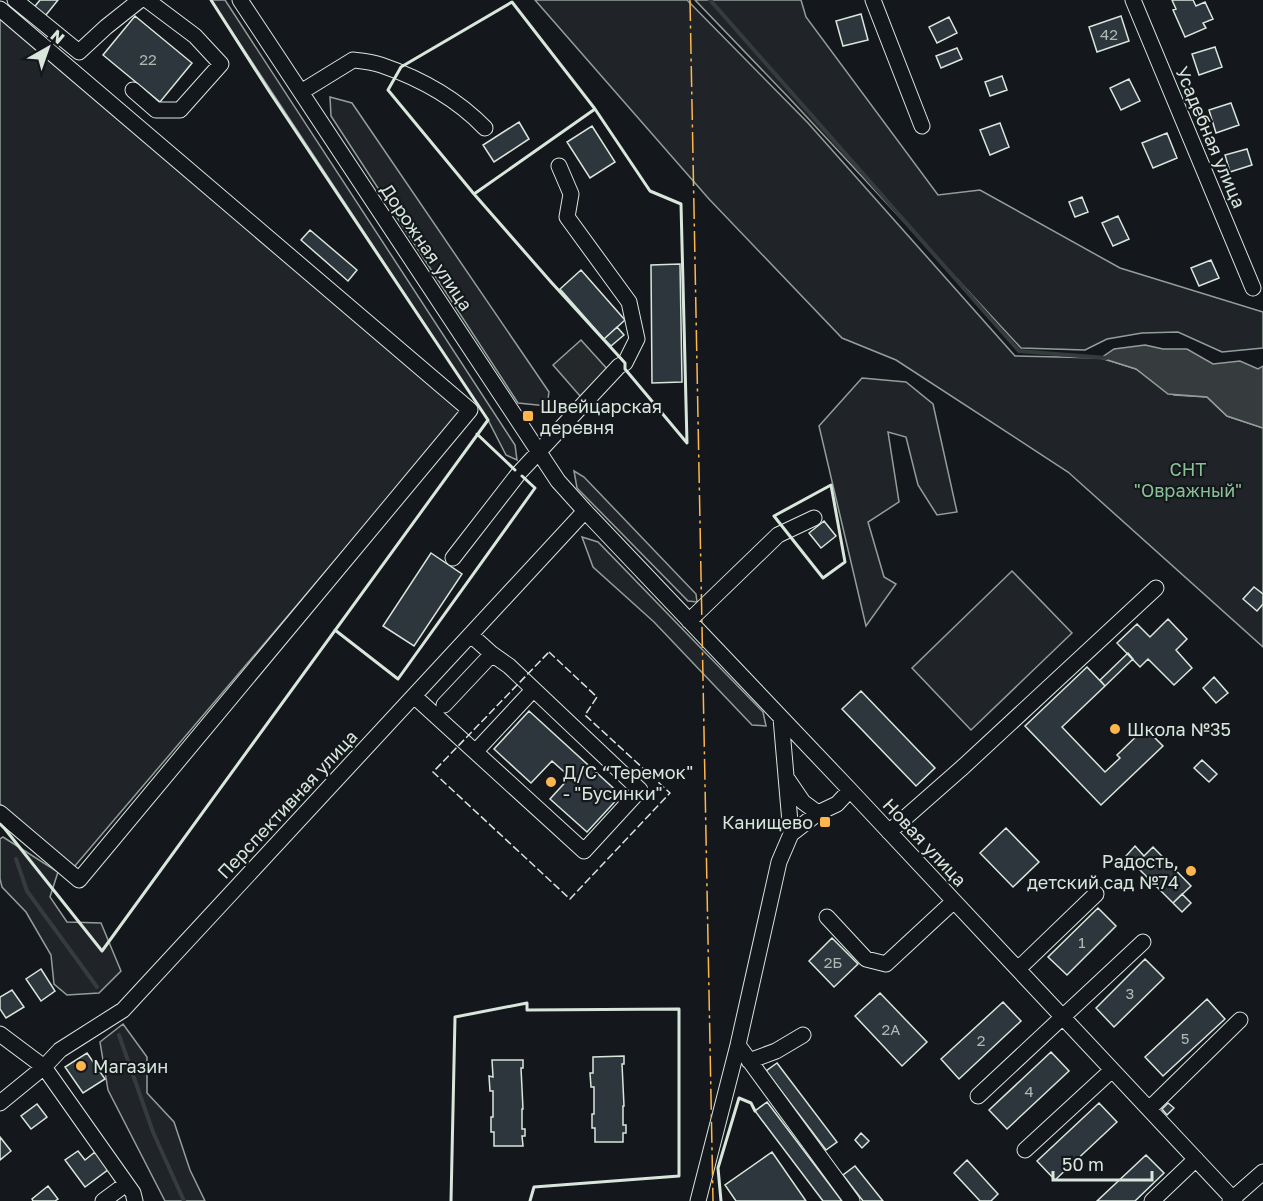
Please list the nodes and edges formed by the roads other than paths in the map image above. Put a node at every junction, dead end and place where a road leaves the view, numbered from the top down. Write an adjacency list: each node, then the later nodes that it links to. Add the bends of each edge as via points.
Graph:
1 (15, 0): 2 (street, via 79,52)
2 (140, 0)
3 (147, 0): 8 (street, via 195,36 221,64 180,110 156,110)
4 (240, 0): 9 (street, Дорожная улица)
5 (873, 0): 10 (street)
6 (1133, 0): 13 (street, Усадебная улица)
7 (0, 9): 29 (street, via 470,410 79,880)
8 (133, 90)
9 (301, 92): 11 (street, via 353,60 380,65 430,86); 14 (street, Дорожная улица)
10 (922, 126)
11 (485, 128)
12 (559, 166): 14 (street, via 571,194 567,217 629,302 637,339 625,363)
13 (1253, 288)
14 (538, 450): 15 (street, Дорожная улица); 17 (street)
15 (585, 512): 19 (street, Новая улица); 20 (street, Перспективная улица)
16 (814, 518): 19 (street, via 778,535)
17 (453, 558)
18 (1156, 588): 31 (street)
19 (689, 621): 25 (street, Новая улица)
20 (471, 635): 21 (street); 23 (street, Перспективная улица)
21 (492, 654): 22 (street); 24 (street)
22 (533, 690): 26 (street); 26 (street, via 640,790 584,851)
23 (414, 696): 26 (street); 44 (street, Перспективная улица, via 123,1010 60,1050)
24 (444, 705)
25 (781, 718): 27 (street); 28 (street, Новая улица)
26 (476, 751)
27 (787, 777): 30 (street, via 803,802); 32 (street)
28 (850, 790): 30 (street, via 837,804); 31 (street, Новая улица)
29 (0, 813)
30 (818, 813): 32 (street)
31 (889, 832): 34 (street, Новая улица)
32 (791, 834): 42 (street, via 779,862)
33 (1096, 894): 37 (street)
34 (954, 901): 35 (street, via 886,964 866,959); 37 (street, Новая улица)
35 (827, 917)
36 (1143, 942): 38 (street)
37 (1018, 969): 38 (street, Новая улица)
38 (1063, 1017): 45 (street, Новая улица); 46 (street)
39 (1240, 1020): 48 (street)
40 (0, 1034): 44 (street)
41 (803, 1035): 43 (street)
42 (738, 1045): 43 (street); 56 (street)
43 (749, 1061): 57 (street)
44 (44, 1068): 47 (street, Перспективная улица); 52 (street)
45 (1112, 1070): 48 (street, Новая улица); 49 (street)
46 (978, 1096)
47 (0, 1103)
48 (1149, 1109): 50 (street, Новая улица)
49 (1025, 1150)
50 (1196, 1159): 53 (street, Новая улица); 58 (street)
51 (1263, 1172): 53 (street)
52 (126, 1184): 54 (street); 55 (street)
53 (1232, 1200)
54 (103, 1201)
55 (135, 1201)
56 (698, 1201)
57 (852, 1201)
58 (1152, 1201)

